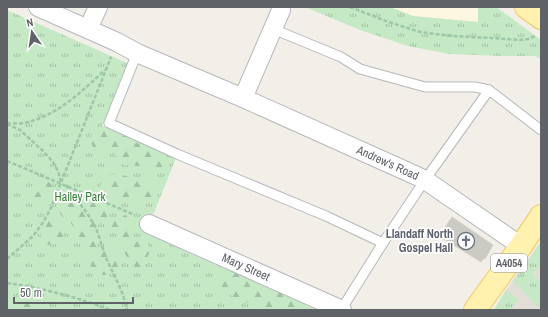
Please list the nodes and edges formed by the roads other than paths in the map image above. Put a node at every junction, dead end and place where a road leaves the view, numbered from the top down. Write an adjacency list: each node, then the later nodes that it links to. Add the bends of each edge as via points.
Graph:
1 (38, 7): 4 (street, Andrew's Road)
2 (98, 7): 4 (street)
3 (281, 10): 5 (street)
4 (88, 29): 6 (street, Andrew's Road)
5 (273, 29): 7 (lane, via 341,57 360,69 425,87 475,87); 8 (street)
6 (137, 53): 8 (street, Andrew's Road); 13 (lane, via 109,123)
7 (489, 90): 9 (lane); 10 (lane)
8 (243, 98): 10 (street, Andrew's Road)
9 (541, 130)
10 (426, 180): 13 (lane); 14 (street, Andrew's Road)
11 (541, 216): 14 (main road, A4054)
12 (143, 220): 15 (street, Mary Street)
13 (383, 243): 15 (lane)
14 (521, 246): 16 (main road, A4054)
15 (342, 310)
16 (475, 310)

